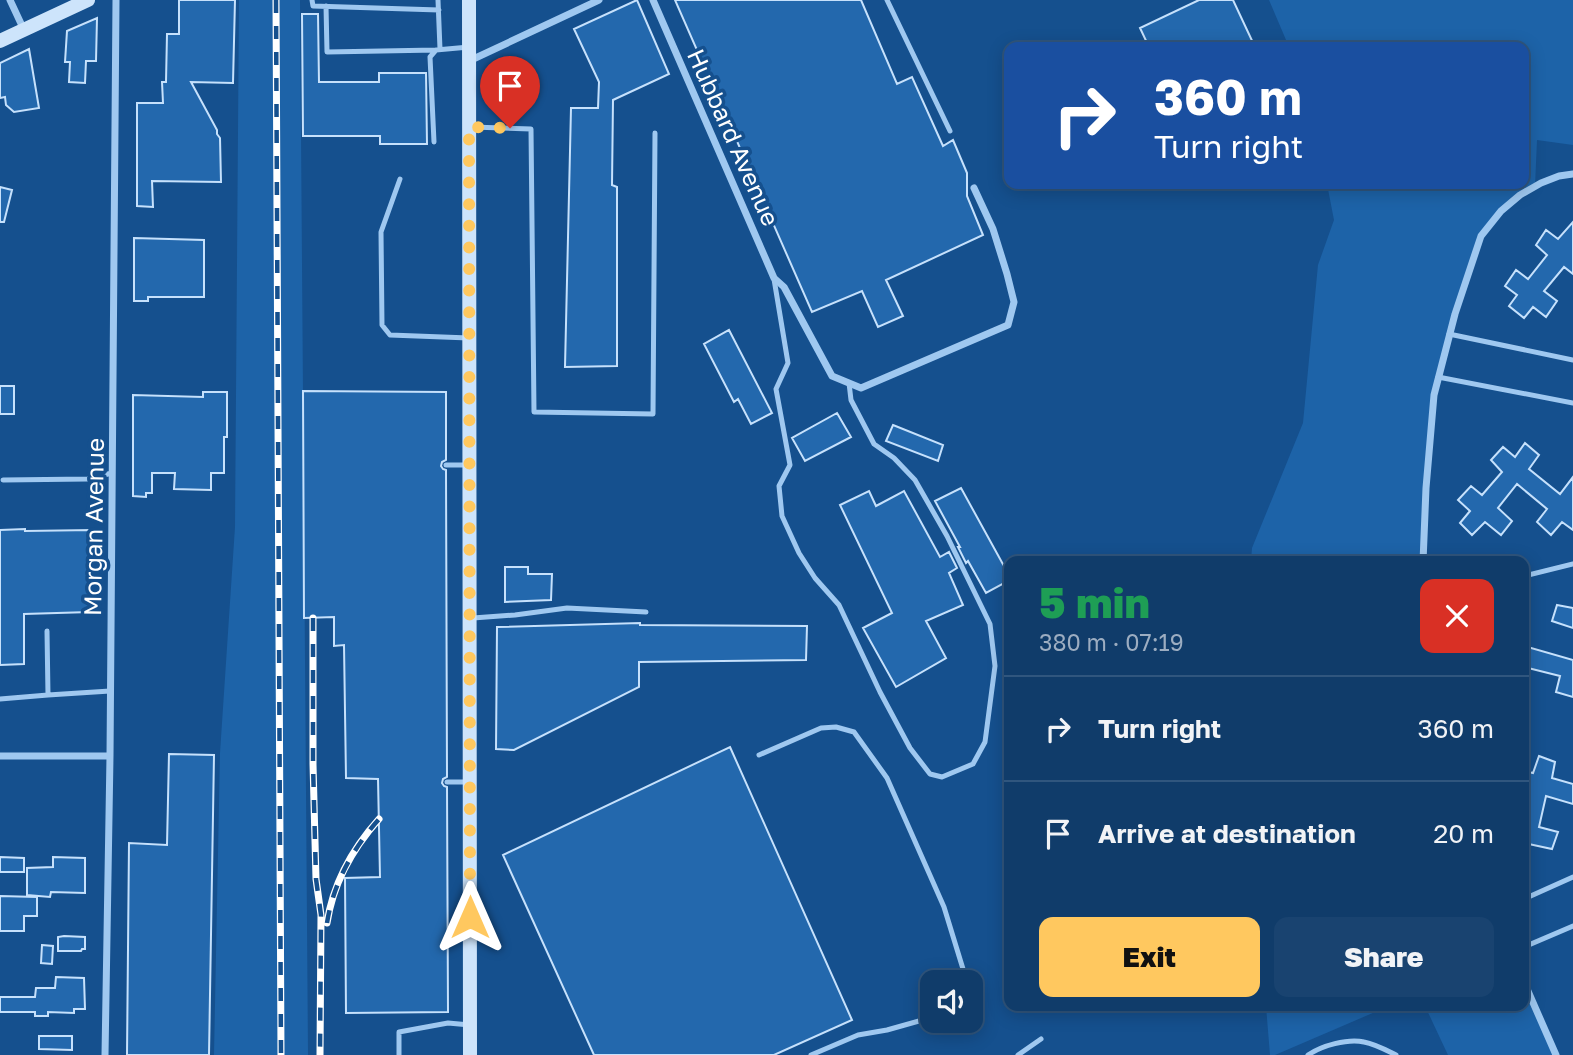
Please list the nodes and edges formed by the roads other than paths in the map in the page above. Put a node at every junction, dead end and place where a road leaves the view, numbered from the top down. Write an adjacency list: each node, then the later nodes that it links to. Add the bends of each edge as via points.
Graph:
1 (10, 0): 12 (street)
2 (88, 0): 12 (street)
3 (116, 0): 32 (street, Morgan Avenue)
4 (313, 0): 10 (lane, via 313,6)
5 (439, 0): 11 (lane)
6 (469, 0): 15 (street)
7 (599, 0): 15 (street)
8 (653, 0): 23 (street, Hubbard Avenue)
9 (887, 0): 17 (lane)
10 (326, 6): 11 (lane); 14 (lane, via 327,52)
11 (439, 10): 14 (lane)
12 (24, 30): 13 (street)
13 (0, 41)
14 (438, 50): 15 (lane); 19 (lane, via 429,57)
15 (469, 54): 16 (street)
16 (469, 127): 18 (lane, via 531,129 534,412 653,414); 25 (street)
17 (950, 131)
18 (655, 133)
19 (434, 142)
20 (1573, 174): 24 (street, via 1520,195 1481,236)
21 (400, 179): 25 (lane, via 381,232 382,325 390,335)
22 (974, 188): 28 (street, via 993,229 1014,302 1008,325 860,388)
23 (774, 278): 28 (street, Hubbard Avenue, via 784,287 832,376); 28 (lane, via 788,363 776,389 790,465 779,486 782,516 804,561 839,605 910,748 930,774 942,777 973,764 985,742 995,666 990,624 915,480 874,444 851,400)
24 (1449, 334): 26 (lane); 27 (street)
25 (469, 338): 31 (street)
26 (1573, 360)
27 (1438, 377): 29 (lane); 34 (street)
28 (849, 383)
29 (1573, 403)
30 (446, 465): 31 (lane)
31 (469, 465): 38 (street)
32 (112, 473): 33 (lane, via 88,479); 40 (street, Morgan Avenue)
33 (3, 481)
34 (1423, 556)
35 (1573, 564): 36 (lane)
36 (1529, 575)
37 (646, 612): 38 (lane, via 567,608)
38 (469, 618): 47 (street)
39 (47, 631): 41 (lane)
40 (110, 691): 41 (lane); 45 (street, Morgan Avenue)
41 (48, 695): 42 (lane)
42 (0, 699)
43 (0, 755): 45 (street)
44 (759, 755): 52 (lane, via 821,728 854,732 887,778 944,907)
45 (110, 756): 57 (street, Morgan Avenue)
46 (447, 782): 47 (lane)
47 (470, 782): 55 (street)
48 (1573, 877): 49 (lane)
49 (1529, 897)
50 (1573, 926): 51 (lane)
51 (1529, 945)
52 (963, 970)
53 (1529, 993): 64 (street)
54 (920, 1021): 60 (lane, via 858,1035)
55 (470, 1024): 58 (lane, via 399,1032); 59 (street)
56 (1041, 1040): 61 (lane)
57 (105, 1055)
58 (399, 1055)
59 (470, 1055)
60 (811, 1055)
61 (1018, 1055)
62 (1308, 1055): 63 (lane, via 1336,1044 1362,1041)
63 (1396, 1055)
64 (1556, 1055)

